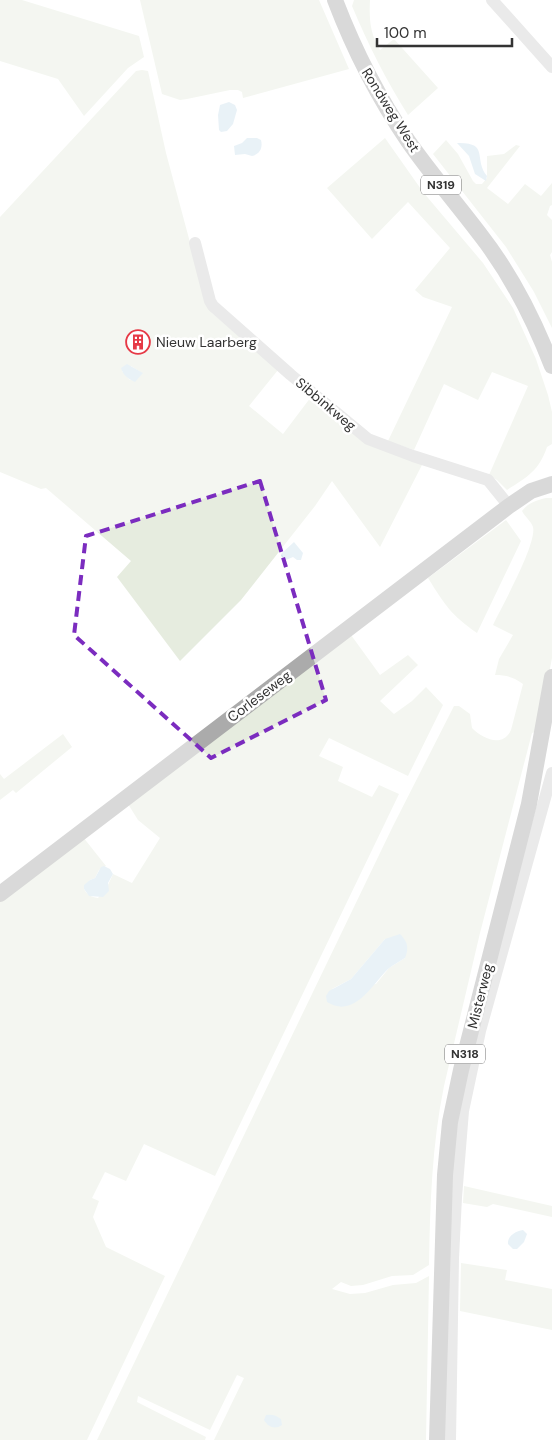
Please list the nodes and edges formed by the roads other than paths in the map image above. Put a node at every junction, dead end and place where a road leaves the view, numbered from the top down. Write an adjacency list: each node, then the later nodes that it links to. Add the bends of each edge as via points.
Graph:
1 (335, 0): 5 (main road, Rondweg West / N319, via 354,46 390,113 515,286)
2 (492, 0): 3 (street)
3 (552, 67)
4 (195, 244): 8 (street, Sibbinkweg, via 213,306 321,400 368,438 488,480)
5 (552, 366)
6 (552, 484): 8 (main road, Corleseweg, via 531,491)
7 (552, 494): 8 (main road, Corleseweg)
8 (514, 503): 11 (main road, Corleseweg)
9 (552, 677): 12 (main road, Misterweg / N318, via 529,804 450,1122 445,1174)
10 (552, 773): 13 (street, Misterweg, via 480,1031 463,1111 453,1258)
11 (0, 894)
12 (437, 1440)
13 (450, 1440)

